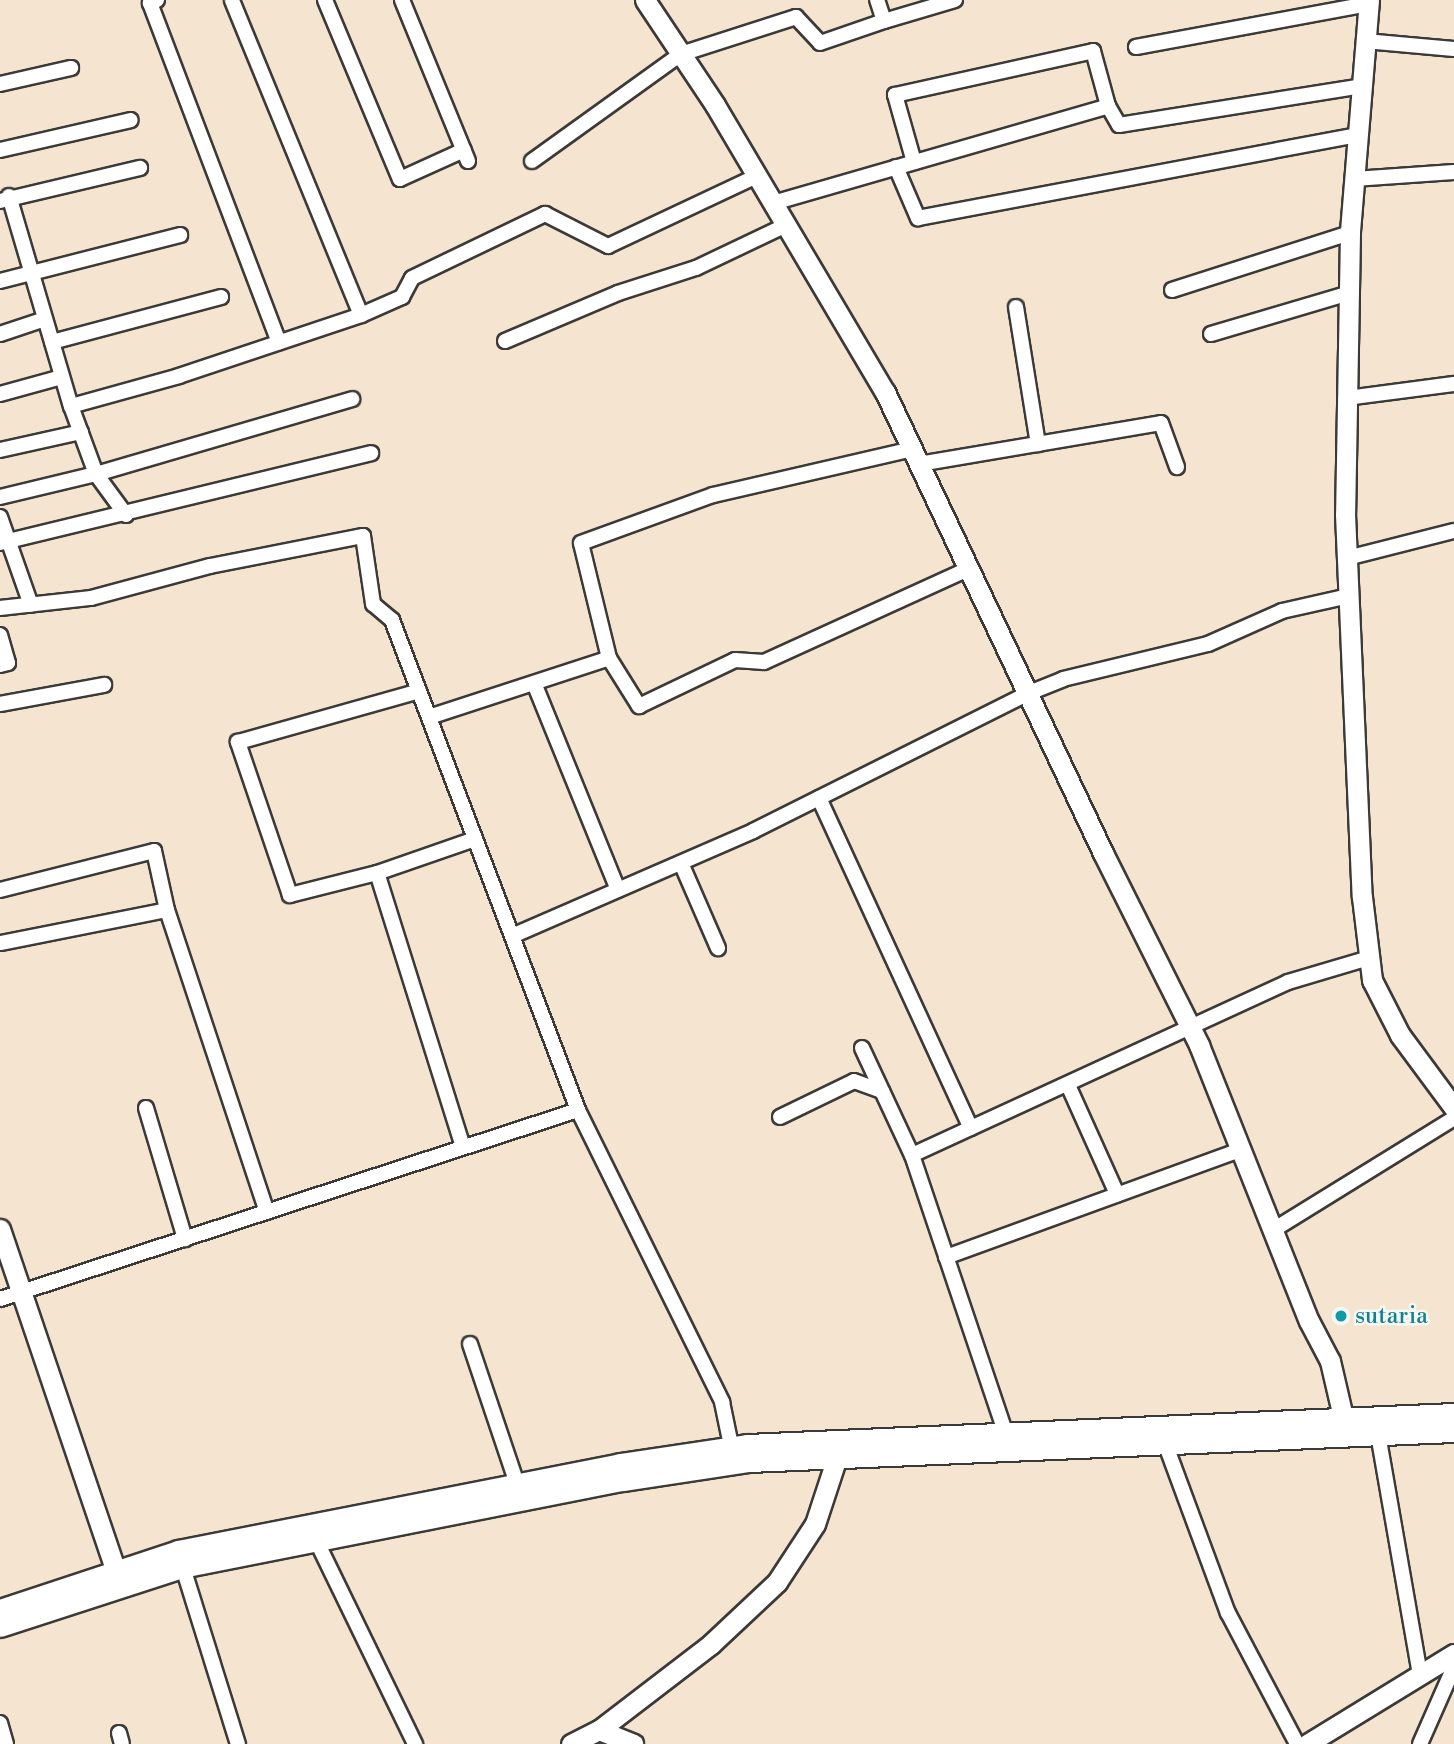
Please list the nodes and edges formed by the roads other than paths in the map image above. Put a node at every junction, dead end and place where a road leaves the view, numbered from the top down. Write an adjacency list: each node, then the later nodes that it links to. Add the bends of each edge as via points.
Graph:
1 (232, 0): 39 (street)
2 (325, 0): 3 (street, via 400,178 466,155)
3 (402, 0)
4 (645, 0): 13 (street)
5 (877, 0): 9 (street)
6 (955, 0): 9 (street)
7 (152, 1): 45 (street)
8 (1368, 2): 10 (street); 11 (street)
9 (884, 21): 13 (street, via 820,43 796,17)
10 (1366, 41): 12 (street); 16 (street)
11 (1136, 47)
12 (1454, 49)
13 (681, 54): 21 (street); 26 (street)
14 (71, 68): 15 (street)
15 (0, 84)
16 (1362, 86): 17 (street, via 1119,125); 19 (street)
17 (1108, 106): 22 (street); 22 (street, via 1093,51 895,95)
18 (131, 120): 20 (street)
19 (1358, 135): 23 (street, via 918,218); 27 (street)
20 (0, 150)
21 (532, 161)
22 (914, 162): 23 (street)
23 (896, 167): 29 (street)
24 (140, 168): 28 (street)
25 (1454, 172): 27 (street)
26 (757, 176): 29 (street); 39 (street, via 608,246 545,214 412,278 402,297)
27 (1354, 179): 31 (street)
28 (5, 198): 33 (street)
29 (773, 203): 30 (street)
30 (786, 225): 43 (street, via 696,268 618,293); 56 (street, via 885,392)
31 (1350, 233): 35 (street); 36 (street)
32 (180, 234): 33 (street)
33 (32, 275): 34 (street); 40 (street)
34 (0, 281)
35 (1172, 290)
36 (1349, 293): 42 (street); 49 (street)
37 (221, 297): 44 (street)
38 (1016, 307): 53 (street)
39 (361, 315): 45 (street)
40 (45, 319): 41 (street); 44 (street)
41 (0, 334)
42 (1212, 334)
43 (505, 341)
44 (52, 342): 46 (street)
45 (279, 342): 51 (street)
46 (62, 377): 48 (street); 51 (street)
47 (1454, 384): 49 (street)
48 (0, 394)
49 (1347, 398): 64 (street)
50 (352, 399): 58 (street)
51 (71, 406): 52 (street)
52 (81, 432): 54 (street); 58 (street)
53 (1038, 443): 56 (street); 57 (street, via 1161,423)
54 (0, 450)
55 (371, 453): 60 (street)
56 (916, 456): 65 (street); 70 (street, via 713,495 581,542)
57 (1177, 467)
58 (96, 474): 59 (street); 60 (street)
59 (0, 497)
60 (126, 515): 63 (street)
61 (0, 517): 63 (street)
62 (1454, 531): 64 (street)
63 (6, 542): 67 (street)
64 (1347, 558): 66 (street)
65 (970, 568): 70 (street, via 764,662 735,660 639,706); 75 (street)
66 (1349, 596): 75 (street, via 1282,611 1208,644 1063,679); 88 (street, via 1362,897)
67 (31, 605): 68 (street); 74 (street, via 91,598 210,566 363,536 373,604 392,620)
68 (0, 608)
69 (0, 635): 71 (street, via 8,663)
70 (609, 658): 72 (street)
71 (0, 665)
72 (534, 683): 77 (street); 83 (street)
73 (104, 685): 76 (street)
74 (419, 691): 77 (street); 81 (street, via 237,742 290,895)
75 (1029, 693): 78 (street); 89 (street)
76 (0, 704)
77 (429, 717): 79 (street)
78 (819, 798): 80 (street); 98 (street)
79 (475, 839): 81 (street); 85 (street)
80 (681, 863): 83 (street); 87 (street)
81 (377, 873): 99 (street)
82 (0, 890): 84 (street, via 154,851)
83 (618, 890): 85 (street)
84 (167, 910): 86 (street); 103 (street)
85 (512, 936): 95 (street)
86 (0, 943)
87 (718, 948)
88 (1369, 958): 89 (street, via 1288,982); 94 (street, via 1372,980 1400,1035)
89 (1191, 1030): 91 (street); 100 (street)
90 (862, 1048): 92 (street)
91 (1068, 1085): 98 (street); 102 (street)
92 (882, 1091): 96 (street, via 854,1081); 101 (street)
93 (146, 1108): 106 (street)
94 (1454, 1108)
95 (578, 1110): 99 (street); 118 (street, via 722,1402)
96 (780, 1117)
97 (1454, 1118): 105 (street)
98 (971, 1129): 101 (street)
99 (463, 1147): 103 (street)
100 (1242, 1149): 102 (street); 105 (street)
101 (912, 1155): 107 (street)
102 (1117, 1194): 107 (street)
103 (267, 1212): 106 (street)
104 (0, 1229): 108 (street)
105 (1273, 1230): 112 (street, via 1330,1361)
106 (185, 1238): 108 (street)
107 (946, 1257): 114 (street)
108 (20, 1293): 109 (street); 122 (street)
109 (0, 1299)
110 (470, 1344): 119 (street)
111 (1454, 1414): 112 (main road)
112 (1347, 1427): 114 (main road); 115 (main road); 116 (main road)
113 (1454, 1431): 115 (main road)
114 (1006, 1434): 117 (main road)
115 (1377, 1434): 127 (street)
116 (1165, 1443): 117 (main road); 135 (street, via 1228,1613)
117 (838, 1449): 118 (main road); 129 (street, via 816,1524 777,1583 711,1644)
118 (733, 1455): 119 (main road); 120 (main road)
119 (516, 1484): 121 (main road)
120 (317, 1542): 121 (main road); 132 (street)
121 (180, 1559): 122 (main road); 124 (main road); 131 (street)
122 (116, 1572): 123 (main road)
123 (0, 1610)
124 (0, 1626)
125 (1454, 1654): 127 (street)
126 (1454, 1667): 137 (street)
127 (1420, 1675): 136 (street)
128 (0, 1723): 130 (street)
129 (599, 1730): 133 (street); 134 (street)
130 (6, 1744)
131 (238, 1744)
132 (415, 1744)
133 (571, 1744)
134 (633, 1744)
135 (1297, 1744)
136 (1307, 1744)
137 (1420, 1744)

